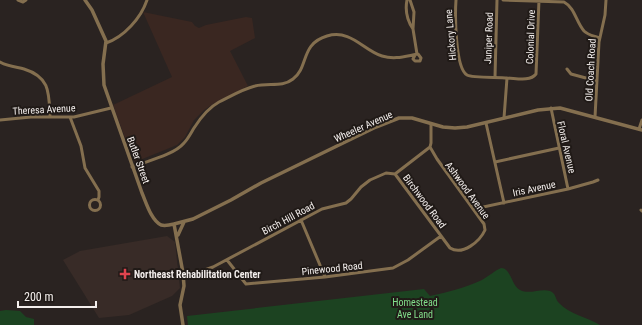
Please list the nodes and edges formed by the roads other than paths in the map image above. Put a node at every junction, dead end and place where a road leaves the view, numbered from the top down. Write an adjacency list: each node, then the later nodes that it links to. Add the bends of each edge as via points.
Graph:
1 (18, 0): 2 (street)
2 (26, 0)
3 (85, 0): 13 (street, Butler Street)
4 (147, 0): 13 (street, via 137,19 120,35)
5 (409, 0): 11 (street, via 414,12); 11 (street, via 407,18)
6 (456, 0): 16 (street, Hickory Lane, via 456,34 462,70 469,76)
7 (497, 0): 16 (street, Juniper Road)
8 (503, 0): 9 (street)
9 (539, 0): 12 (street, via 566,3 584,30); 17 (street, Colonial Drive, via 536,74 531,78)
10 (606, 0): 12 (street, Old Coach Road)
11 (413, 29): 33 (street, via 416,55 395,58 376,54 349,37 325,37 309,49 300,72 293,79 282,84 255,86 219,103 204,114 178,148)
12 (599, 38): 18 (street, Old Coach Road)
13 (106, 43): 19 (street, Butler Street, via 103,81)
14 (0, 62): 21 (street, via 31,72 42,79 48,92)
15 (568, 69): 18 (street, via 571,74)
16 (495, 77): 17 (street, Hickory Lane)
17 (507, 78): 24 (street)
18 (597, 81): 23 (street, Old Coach Road)
19 (111, 108): 22 (street, Theresa Avenue); 33 (street, Butler Street)
20 (550, 108): 23 (street, Wheeler Avenue, via 566,109); 24 (street, Wheeler Avenue); 31 (street, Floral Avenue)
21 (50, 116): 22 (street, Theresa Avenue); 25 (street, Theresa Avenue)
22 (70, 117): 37 (street, via 81,146 85,168 99,191)
23 (595, 117): 29 (street, Wheeler Avenue)
24 (504, 118): 27 (street, Wheeler Avenue)
25 (0, 120)
26 (642, 120): 29 (street)
27 (486, 123): 28 (street, Wheeler Avenue, via 455,128); 32 (street)
28 (431, 124): 30 (street); 41 (street, Wheeler Avenue, via 408,118 390,121)
29 (641, 129)
30 (430, 147): 34 (street, Birchwood Road); 39 (street, Ashwood Avenue)
31 (559, 148): 32 (street); 36 (street, Floral Avenue)
32 (495, 162): 38 (street)
33 (132, 167): 42 (street, Butler Street, via 155,219 164,226)
34 (395, 174): 40 (street, Birch Hill Road, via 388,172 378,176 361,187 346,203 326,208); 43 (street, Birchwood Road)
35 (598, 180): 36 (street, Iris Avenue)
36 (568, 189): 38 (street, Iris Avenue)
37 (98, 200)
38 (504, 203): 39 (street, Iris Avenue)
39 (474, 209): 45 (street, Ashwood Avenue, via 484,224 484,233 472,245)
40 (301, 220): 46 (street, Birch Hill Road); 48 (street)
41 (184, 222): 42 (street, Wheeler Avenue); 44 (street)
42 (174, 224): 44 (street)
43 (441, 236): 45 (street, Birchwood Road, via 448,246); 48 (street, Pinewood Road, via 393,268)
44 (177, 238): 47 (street)
45 (455, 250)
46 (227, 260): 47 (street, Birch Hill Road, via 205,271); 48 (street, Pinewood Road, via 246,284)
47 (183, 273): 49 (street, via 184,286 180,305)
48 (325, 277)
49 (182, 325)

